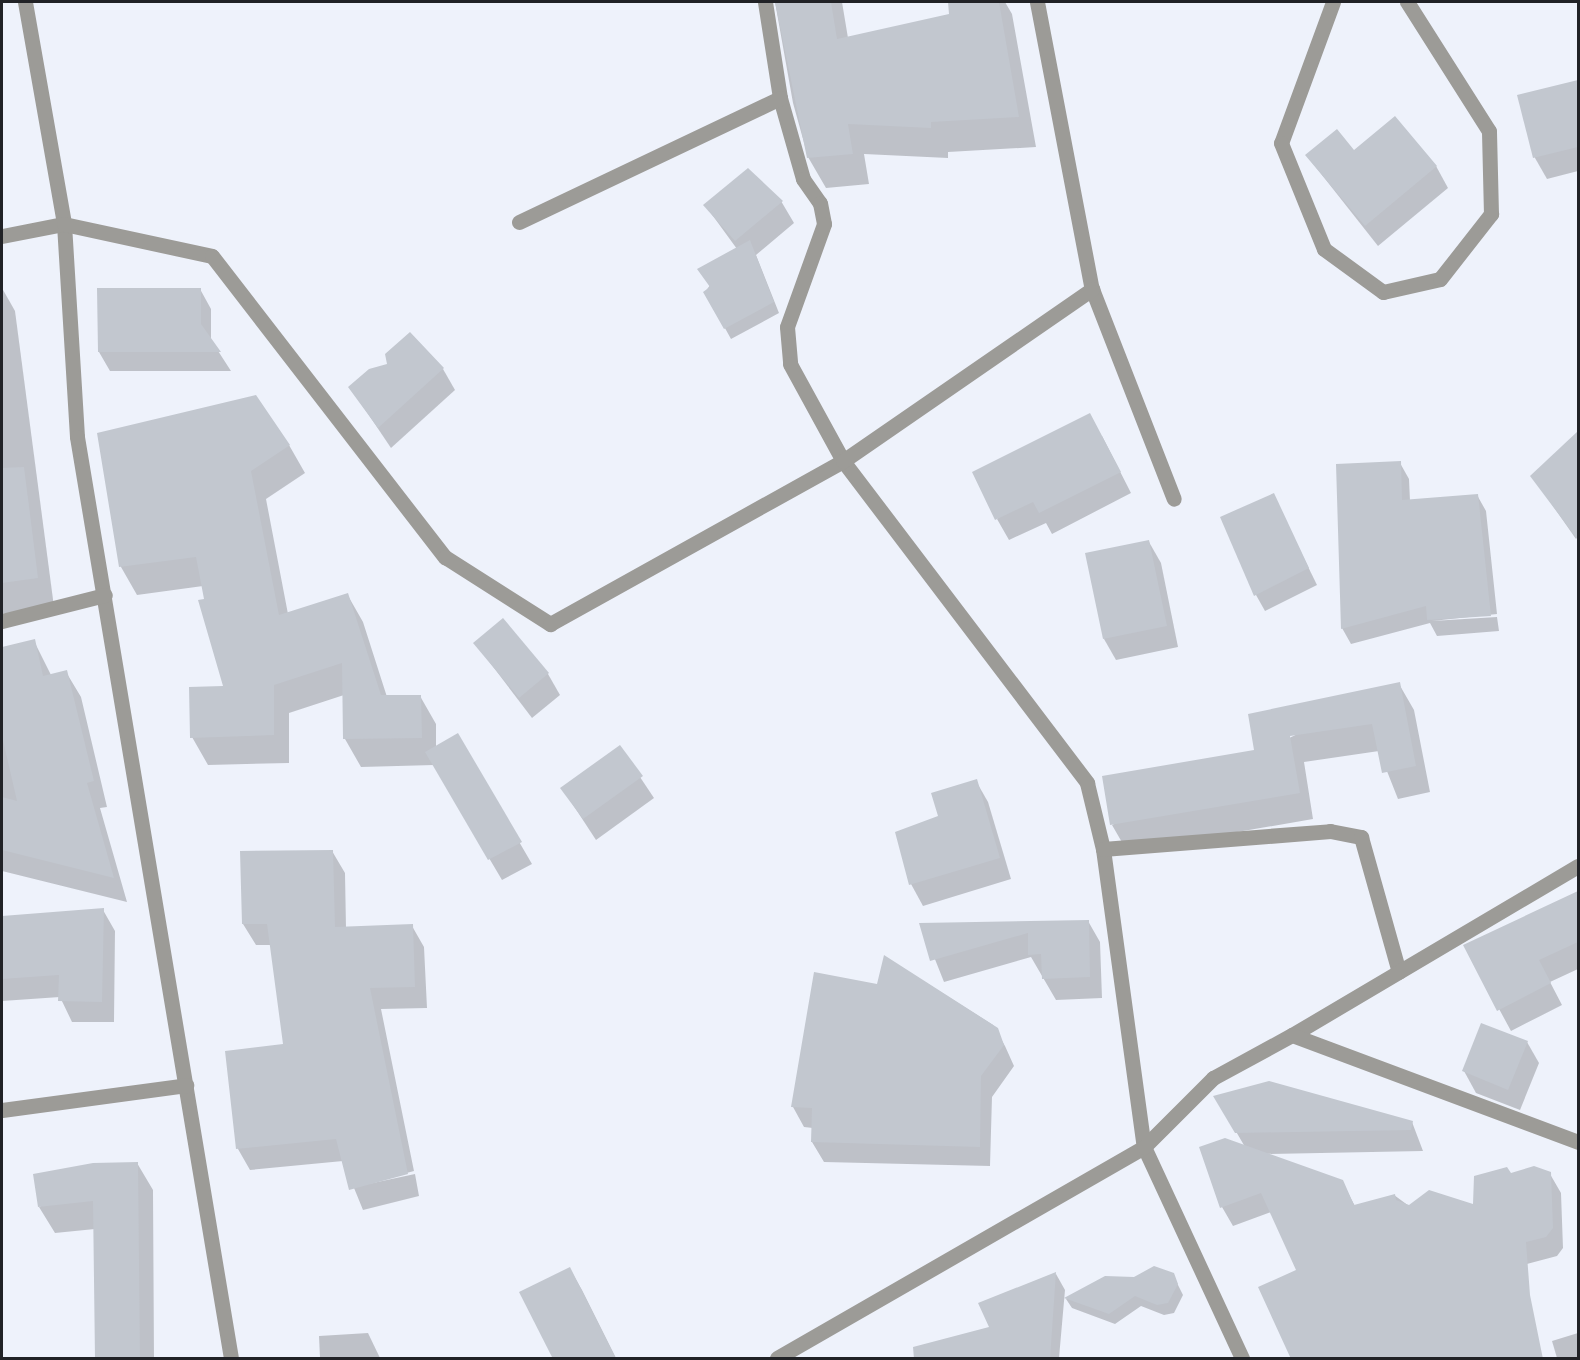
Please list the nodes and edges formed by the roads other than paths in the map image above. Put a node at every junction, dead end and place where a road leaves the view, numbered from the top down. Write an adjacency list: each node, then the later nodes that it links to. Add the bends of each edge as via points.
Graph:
1 (25, 2): 8 (street)
2 (765, 2): 6 (street)
3 (1037, 2): 10 (street)
4 (1333, 2): 5 (street, via 1281,143 1324,249 1383,292 1440,279 1491,214 1489,130)
5 (1407, 2)
6 (780, 99): 7 (street); 11 (street, via 803,179 820,203 824,224 787,327 790,364)
7 (519, 222)
8 (64, 224): 9 (street); 11 (street, via 212,256 445,557 550,624); 13 (street, via 77,437)
9 (2, 236)
10 (1092, 290): 11 (street); 12 (street)
11 (843, 461): 15 (street, via 1087,783)
12 (1174, 499)
13 (105, 595): 14 (street); 19 (street)
14 (2, 621)
15 (1103, 849): 17 (street, via 1330,831 1361,837); 22 (street)
16 (1578, 866): 17 (street)
17 (1399, 972): 18 (street)
18 (1292, 1035): 21 (street); 22 (street, via 1213,1078)
19 (186, 1085): 20 (street); 23 (street)
20 (2, 1110)
21 (1578, 1142)
22 (1144, 1147): 24 (street); 25 (street)
23 (231, 1359)
24 (777, 1359)
25 (1242, 1359)

